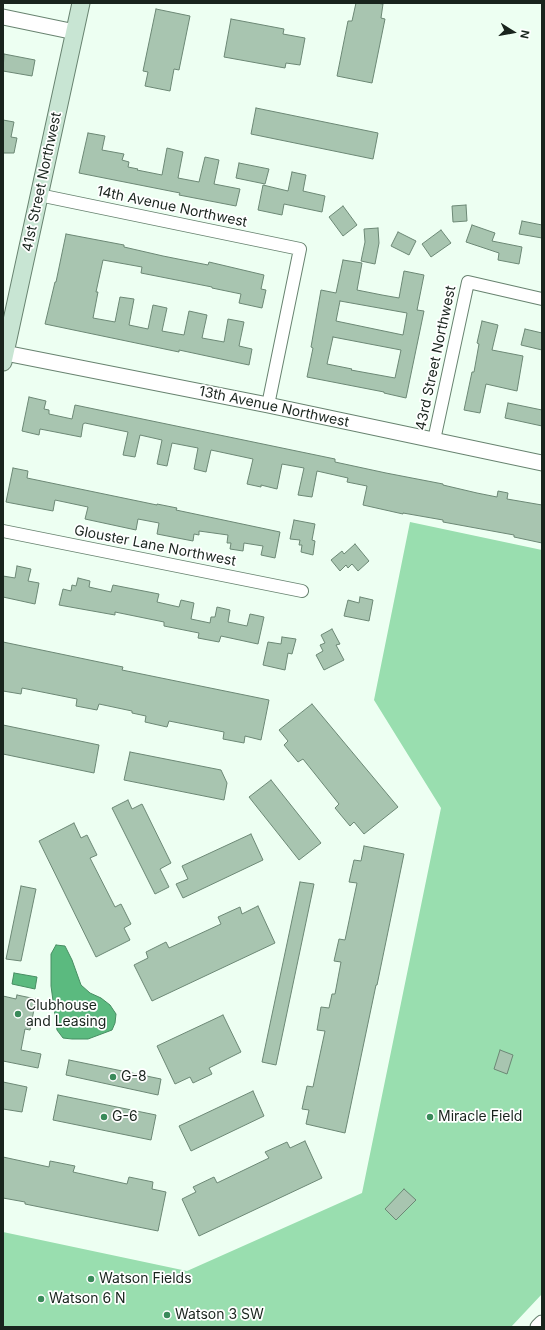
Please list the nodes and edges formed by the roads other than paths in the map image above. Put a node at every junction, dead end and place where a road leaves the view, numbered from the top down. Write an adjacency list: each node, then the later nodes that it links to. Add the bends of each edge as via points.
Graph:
1 (81, 3): 3 (main road, 41st Street Northwest)
2 (3, 17): 3 (street)
3 (75, 32): 4 (main road, 41st Street Northwest)
4 (39, 196): 6 (main road, 41st Street Northwest); 7 (street, 14th Avenue Northwest, via 300,249)
5 (542, 299): 8 (street, 43rd Street Northwest, via 468,282)
6 (4, 357): 7 (street, 13th Avenue Northwest)
7 (268, 406): 8 (street, 13th Avenue Northwest)
8 (434, 440): 9 (street, 13th Avenue Northwest)
9 (542, 463)
10 (3, 531): 11 (street, Glouster Lane Northwest)
11 (302, 591)
12 (542, 1323): 13 (street)
13 (538, 1327)

